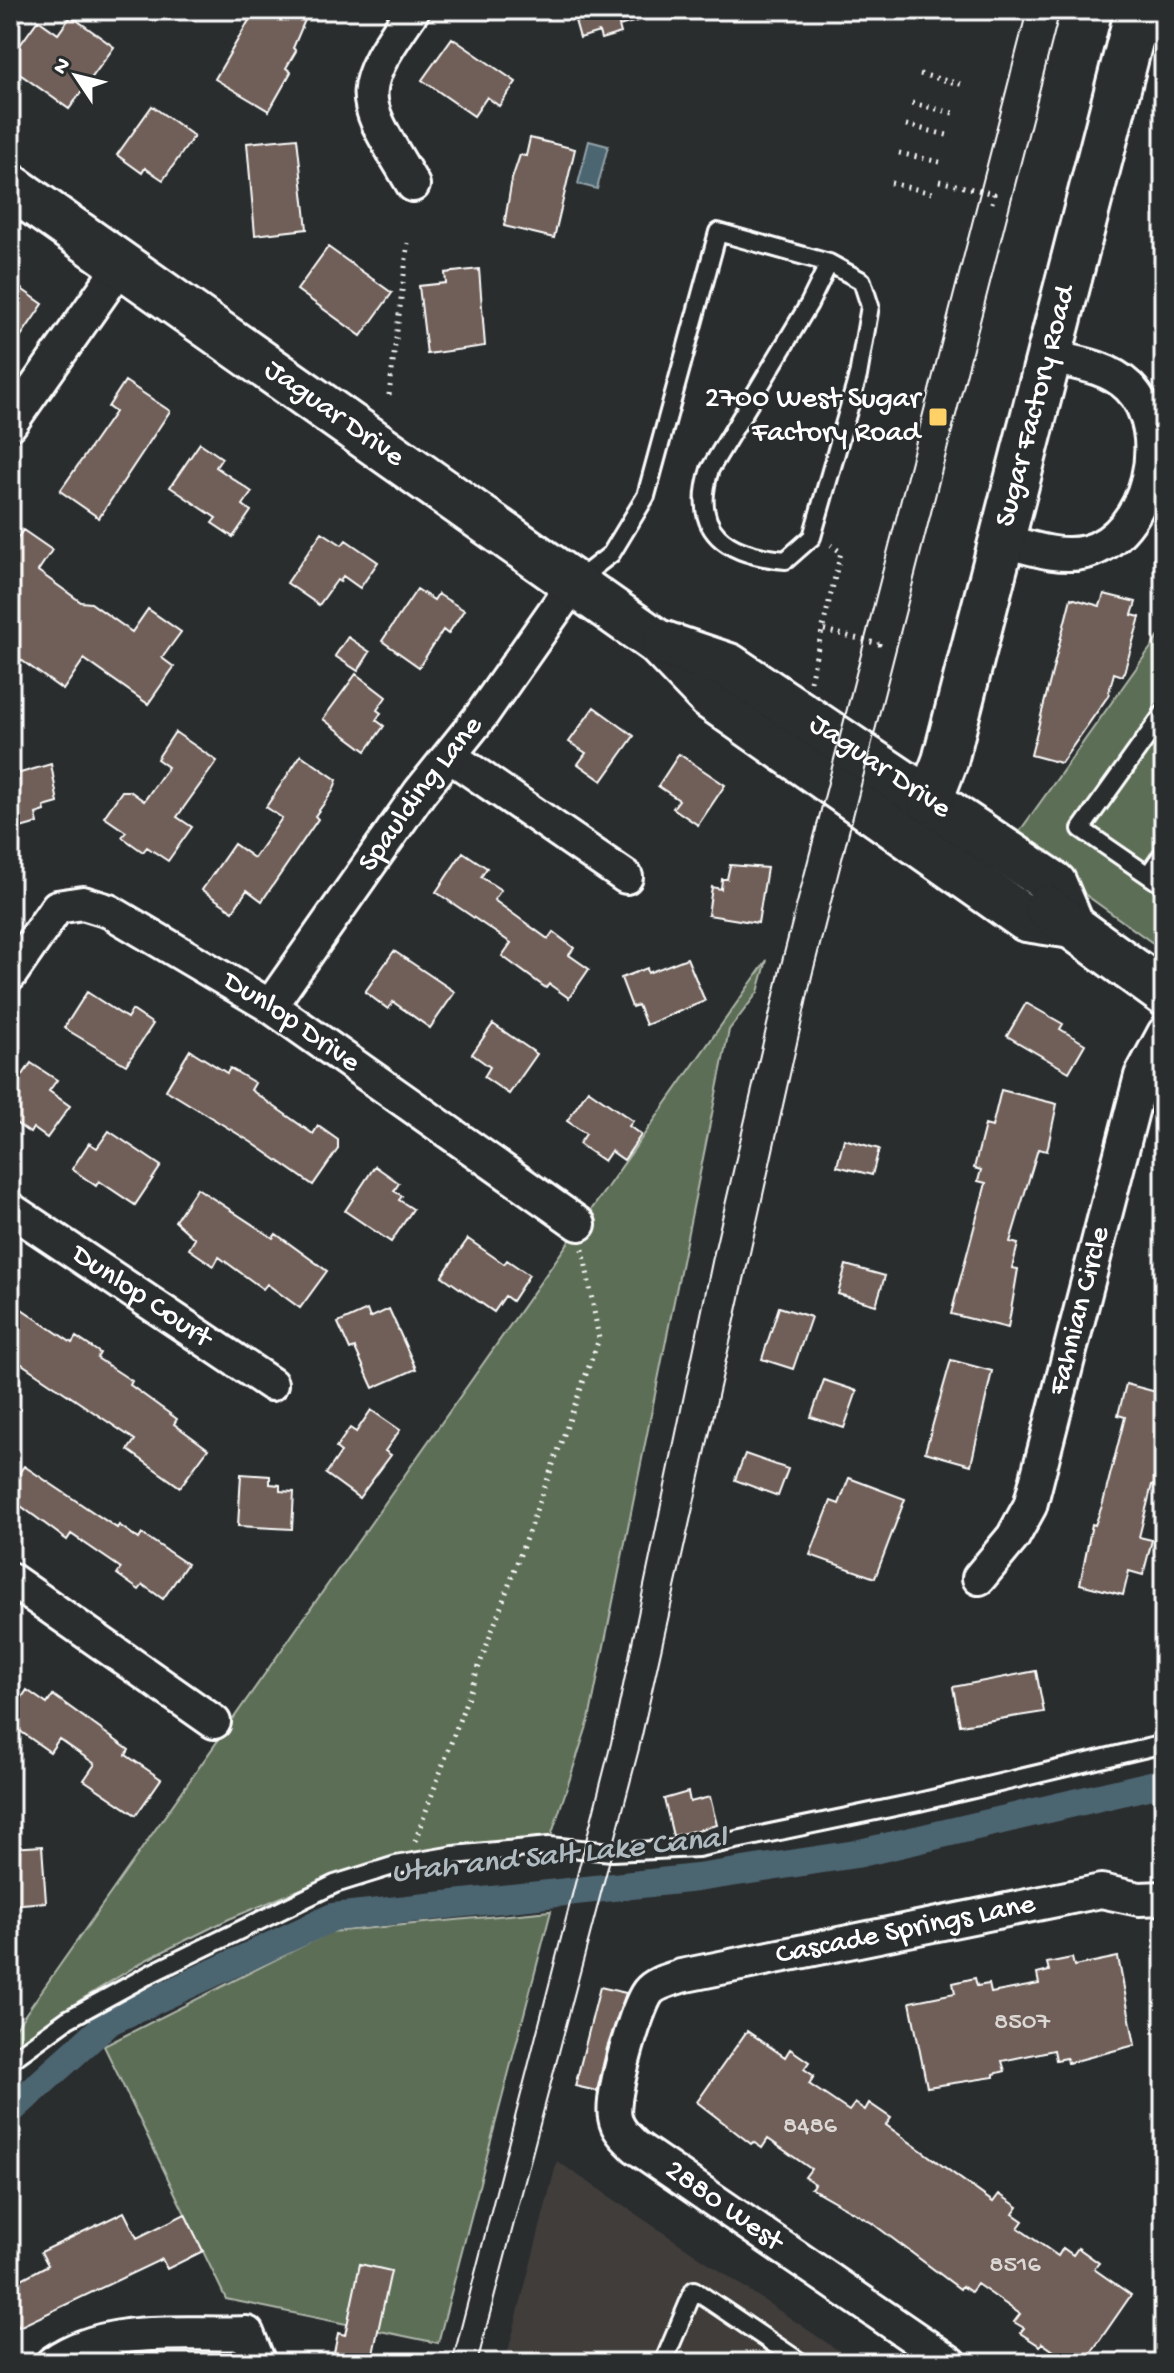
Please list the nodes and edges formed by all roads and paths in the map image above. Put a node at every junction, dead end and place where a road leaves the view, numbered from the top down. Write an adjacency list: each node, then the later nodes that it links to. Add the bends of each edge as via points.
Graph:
1 (413, 10): 13 (street, via 378,61 369,92 381,131)
2 (1138, 10): 20 (main road, Sugar Factory Road)
3 (920, 74): 4 (path)
4 (964, 85)
5 (912, 103): 6 (path)
6 (957, 114)
7 (906, 125): 8 (path)
8 (951, 136)
9 (899, 153): 10 (path)
10 (944, 163)
11 (939, 181): 16 (path, via 994,194)
12 (891, 183): 15 (path)
13 (413, 185)
14 (10, 186): 19 (main road, Jaguar Drive)
15 (936, 194)
16 (992, 203)
17 (408, 243): 21 (path)
18 (829, 263): 18 (lane, via 710,469 701,497 708,525 726,545 754,557 786,560 812,537 858,376 870,306 862,281); 25 (lane, via 718,232 646,496 611,554)
19 (122, 264): 22 (street); 25 (main road, Jaguar Drive)
20 (1049, 357): 23 (main road, Sugar Factory Road); 23 (street, via 1104,370 1139,399 1151,434 1147,478 1121,531 1100,546 1063,554)
21 (389, 395)
22 (10, 424)
23 (1001, 540): 32 (main road, Sugar Factory Road, via 945,761)
24 (831, 545): 26 (path, via 841,552)
25 (574, 583): 28 (main road, Jaguar Drive); 31 (street, Spaulding Lane)
26 (824, 630): 27 (path, via 879,644); 29 (path)
27 (880, 638)
28 (657, 642): 32 (main road, Jaguar Drive, via 729,666); 37 (main road, Jaguar Drive, via 710,697 1026,919)
29 (808, 690)
30 (1164, 713): 34 (lane, via 1081,829)
31 (450, 756): 35 (street); 40 (street, Spaulding Lane)
32 (930, 800): 37 (main road, via 953,840)
33 (1164, 852): 34 (lane)
34 (1148, 875): 36 (lane)
35 (626, 877)
36 (1164, 886)
37 (1072, 926): 39 (main road, Jaguar Drive)
38 (10, 975): 40 (street, Dunlop Drive, via 57,907 83,903 109,911)
39 (1164, 992)
40 (270, 1006): 43 (street, Dunlop Drive)
41 (1164, 1033): 45 (street, Fahnian Circle, via 1141,1076 1030,1506 1013,1537)
42 (10, 1209): 44 (street, Dunlop Court)
43 (579, 1224): 49 (path, via 599,1339)
44 (271, 1384)
45 (979, 1578)
46 (10, 1579): 47 (street)
47 (214, 1722)
48 (1164, 1744): 49 (lane, via 698,1848 612,1852 549,1846)
49 (408, 1863): 52 (lane, via 335,1884 154,1972 68,2019)
50 (1164, 1898): 51 (street, Cascade Springs Lane, via 1101,1891 681,1976)
51 (649, 1990): 57 (street, 2880 West, via 616,2095 614,2116 621,2133)
52 (10, 2061)
53 (52, 2363): 54 (street, via 101,2340 140,2333 247,2333)
54 (259, 2363)
55 (663, 2363): 56 (lane, via 694,2290)
56 (802, 2363)
57 (951, 2363)

